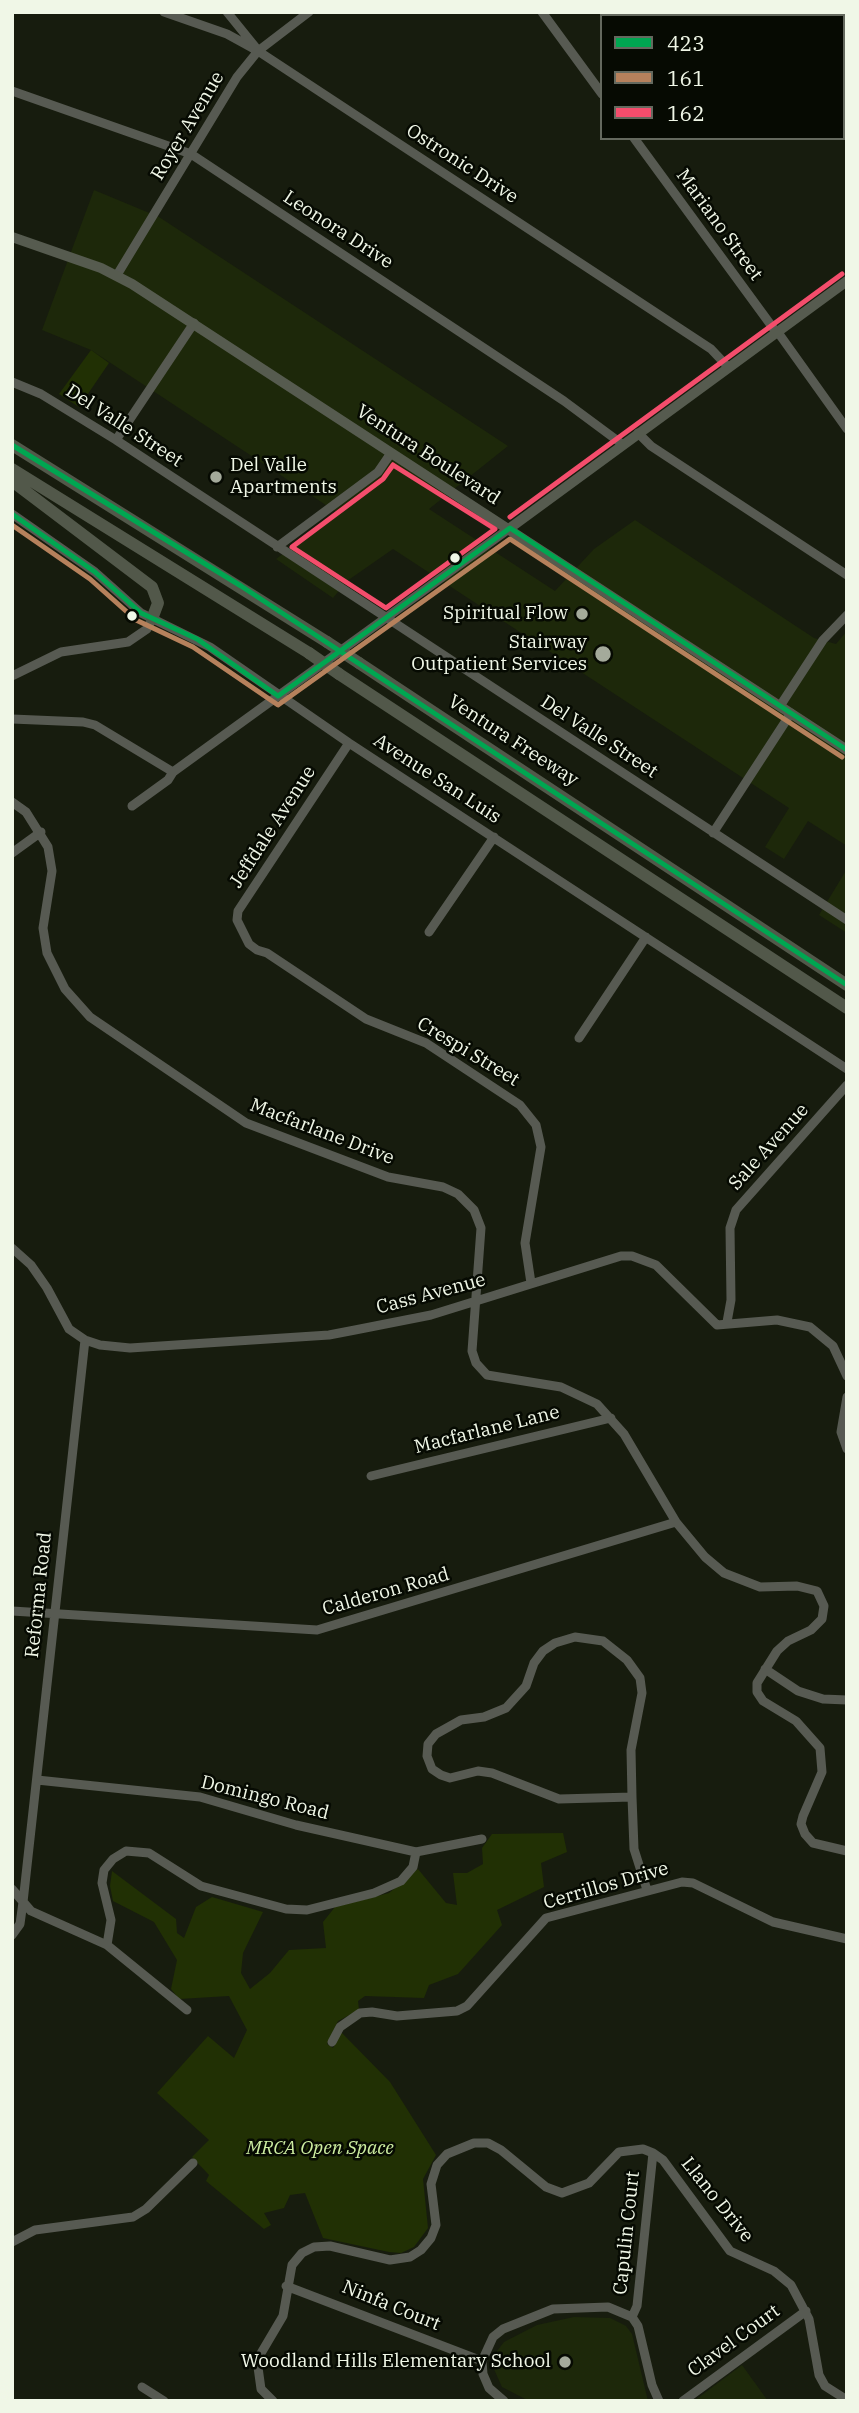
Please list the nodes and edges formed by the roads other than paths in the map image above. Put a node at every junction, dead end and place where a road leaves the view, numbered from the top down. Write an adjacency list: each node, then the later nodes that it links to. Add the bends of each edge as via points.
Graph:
1 (164, 12): 5 (street, Ostronic Drive, via 227,34)
2 (227, 12): 5 (street)
3 (309, 12): 5 (street, Royer Avenue)
4 (542, 12): 7 (street)
5 (258, 51): 9 (street, Royer Avenue); 15 (street, Ostronic Drive, via 711,349)
6 (12, 91): 9 (street, Leonora Drive)
7 (600, 91)
8 (635, 140): 14 (street, Mariano Street)
9 (191, 154): 11 (street, Royer Avenue); 20 (street, Leonora Drive)
10 (12, 237): 11 (main road, Ventura Boulevard)
11 (117, 275): 13 (main road, Ventura Boulevard)
12 (847, 281): 14 (main road)
13 (194, 323): 19 (street); 22 (main road, Ventura Boulevard)
14 (776, 331): 15 (main road); 17 (street, Mariano Street)
15 (728, 367): 18 (main road)
16 (12, 382): 19 (street, Del Valle Street, via 41,394)
17 (847, 429)
18 (638, 433): 20 (main road); 28 (street)
19 (116, 440): 27 (street, Del Valle Street)
20 (622, 444): 26 (main road)
21 (12, 445): 50 (highway, Ventura Freeway, bridge, via 327,642)
22 (391, 453): 26 (main road, Ventura Boulevard); 27 (street, via 378,472)
23 (12, 470): 51 (highway, Ventura Freeway, bridge, via 309,653)
24 (12, 481): 30 (highway, via 152,587 158,603)
25 (12, 514): 30 (street, Avenue San Luis)
26 (510, 528): 31 (street); 34 (main road, Ventura Boulevard)
27 (276, 547): 31 (street, Del Valle Street)
28 (847, 575)
29 (847, 615): 34 (street, via 824,640)
30 (152, 619): 32 (street, via 147,629 128,642 61,652); 33 (street, Avenue San Luis, via 197,639)
31 (386, 619): 33 (street); 43 (street, Del Valle Street)
32 (12, 676)
33 (278, 696): 37 (street, Avenue San Luis); 39 (street)
34 (780, 706): 35 (main road, Ventura Boulevard)
35 (791, 713): 38 (main road, Ventura Boulevard); 43 (street)
36 (12, 719): 39 (street, via 95,725)
37 (349, 743): 44 (street, Avenue San Luis); 47 (street, Jeffdale Avenue, via 238,911)
38 (847, 750)
39 (173, 772): 41 (street)
40 (12, 802): 42 (street, Macfarlane Drive)
41 (132, 806)
42 (41, 832): 45 (street); 57 (street, Macfarlane Drive, via 52,871 43,925 47,953 65,989 90,1017 246,1123 388,1177 458,1194 474,1210 481,1228)
43 (713, 833): 46 (street, Del Valle Street)
44 (494, 837): 48 (street); 49 (street, Avenue San Luis)
45 (12, 853)
46 (847, 920)
47 (241, 932): 56 (street, Crespi Street, via 257,950 366,1018 426,1043 520,1105 536,1125 541,1147 525,1243)
48 (429, 932)
49 (646, 937): 52 (street); 53 (street, Avenue San Luis)
50 (847, 985)
51 (847, 1008)
52 (579, 1038)
53 (847, 1069)
54 (847, 1086): 58 (street, Sale Avenue, via 736,1210 730,1228)
55 (12, 1248): 59 (street, via 31,1265 69,1329)
56 (531, 1283): 57 (street, Cass Avenue); 58 (street, Cass Avenue, via 632,1256 656,1265 717,1325)
57 (475, 1301): 59 (street, Cass Avenue, via 329,1335 130,1348); 62 (street, Macfarlane Drive, via 472,1351 486,1376 561,1387 597,1404)
58 (727, 1322): 60 (street, Cass Avenue, via 777,1320 810,1327 833,1346)
59 (85, 1340): 67 (street, Reforma Road)
60 (847, 1376)
61 (847, 1396): 63 (street, via 841,1432)
62 (611, 1418): 64 (street, Macfarlane Lane); 65 (street, Macfarlane Drive)
63 (847, 1449)
64 (371, 1476)
65 (676, 1522): 67 (street, Calderon Road, via 317,1630); 68 (street, Macfarlane Drive, via 724,1573 760,1587 811,1588 821,1598 824,1612 816,1627 782,1645)
66 (12, 1611): 67 (street, Calderon Road)
67 (55, 1615): 70 (street, Reforma Road)
68 (765, 1669): 69 (street, via 797,1691); 73 (street, via 757,1683 763,1701 796,1721 820,1748 822,1772 801,1824 805,1834 813,1843)
69 (847, 1700)
70 (37, 1780): 74 (street, Domingo Road, via 200,1797); 77 (street, Reforma Road)
71 (632, 1797): 71 (street, via 559,1799 478,1771 450,1778 432,1769 428,1744 461,1720 506,1708 526,1686 534,1663 555,1643 595,1638 627,1660 640,1678 642,1693 631,1750); 76 (street, via 634,1849)
72 (482, 1839): 74 (street, Domingo Road)
73 (847, 1851)
74 (416, 1852): 80 (street, via 413,1867 401,1881 374,1893 307,1910 286,1909 201,1886 149,1853 126,1852 104,1870 102,1883 111,1920)
75 (12, 1889): 77 (street)
76 (647, 1890): 79 (street, Cerrillos Drive, via 693,1882 773,1922); 82 (street, Cerrillos Drive, via 546,1918 467,2007 397,2016 360,2013 340,2027)
77 (23, 1902): 78 (street, Reforma Road, via 20,1924); 80 (street, via 31,1911)
78 (12, 1935)
79 (847, 1939)
80 (107, 1945): 81 (street)
81 (187, 2010)
82 (332, 2042)
83 (653, 2153): 86 (street, Llano Drive, via 643,2148 619,2152 589,2183 562,2193 546,2187 488,2143 460,2146 437,2165 431,2184 436,2225 421,2250 390,2260 330,2246 314,2247 292,2265); 87 (street, Llano Drive, via 663,2160 730,2251 783,2277); 88 (street, Capulin Court, via 637,2306)
84 (193, 2163): 85 (street, via 133,2217 35,2230)
85 (12, 2242)
86 (286, 2286): 89 (street, Ninfa Court); 93 (street, Llano Drive, via 283,2316 257,2360 261,2389)
87 (807, 2311): 91 (street, Llano Drive, via 819,2375 825,2386); 96 (street, Clavel Court)
88 (632, 2317): 89 (street, via 608,2308 542,2312 493,2337); 95 (street, via 643,2334)
89 (482, 2361): 94 (street, via 489,2388)
90 (142, 2387): 92 (street)
91 (847, 2400)
92 (164, 2401)
93 (273, 2401)
94 (504, 2401)
95 (659, 2401)
96 (683, 2401)

